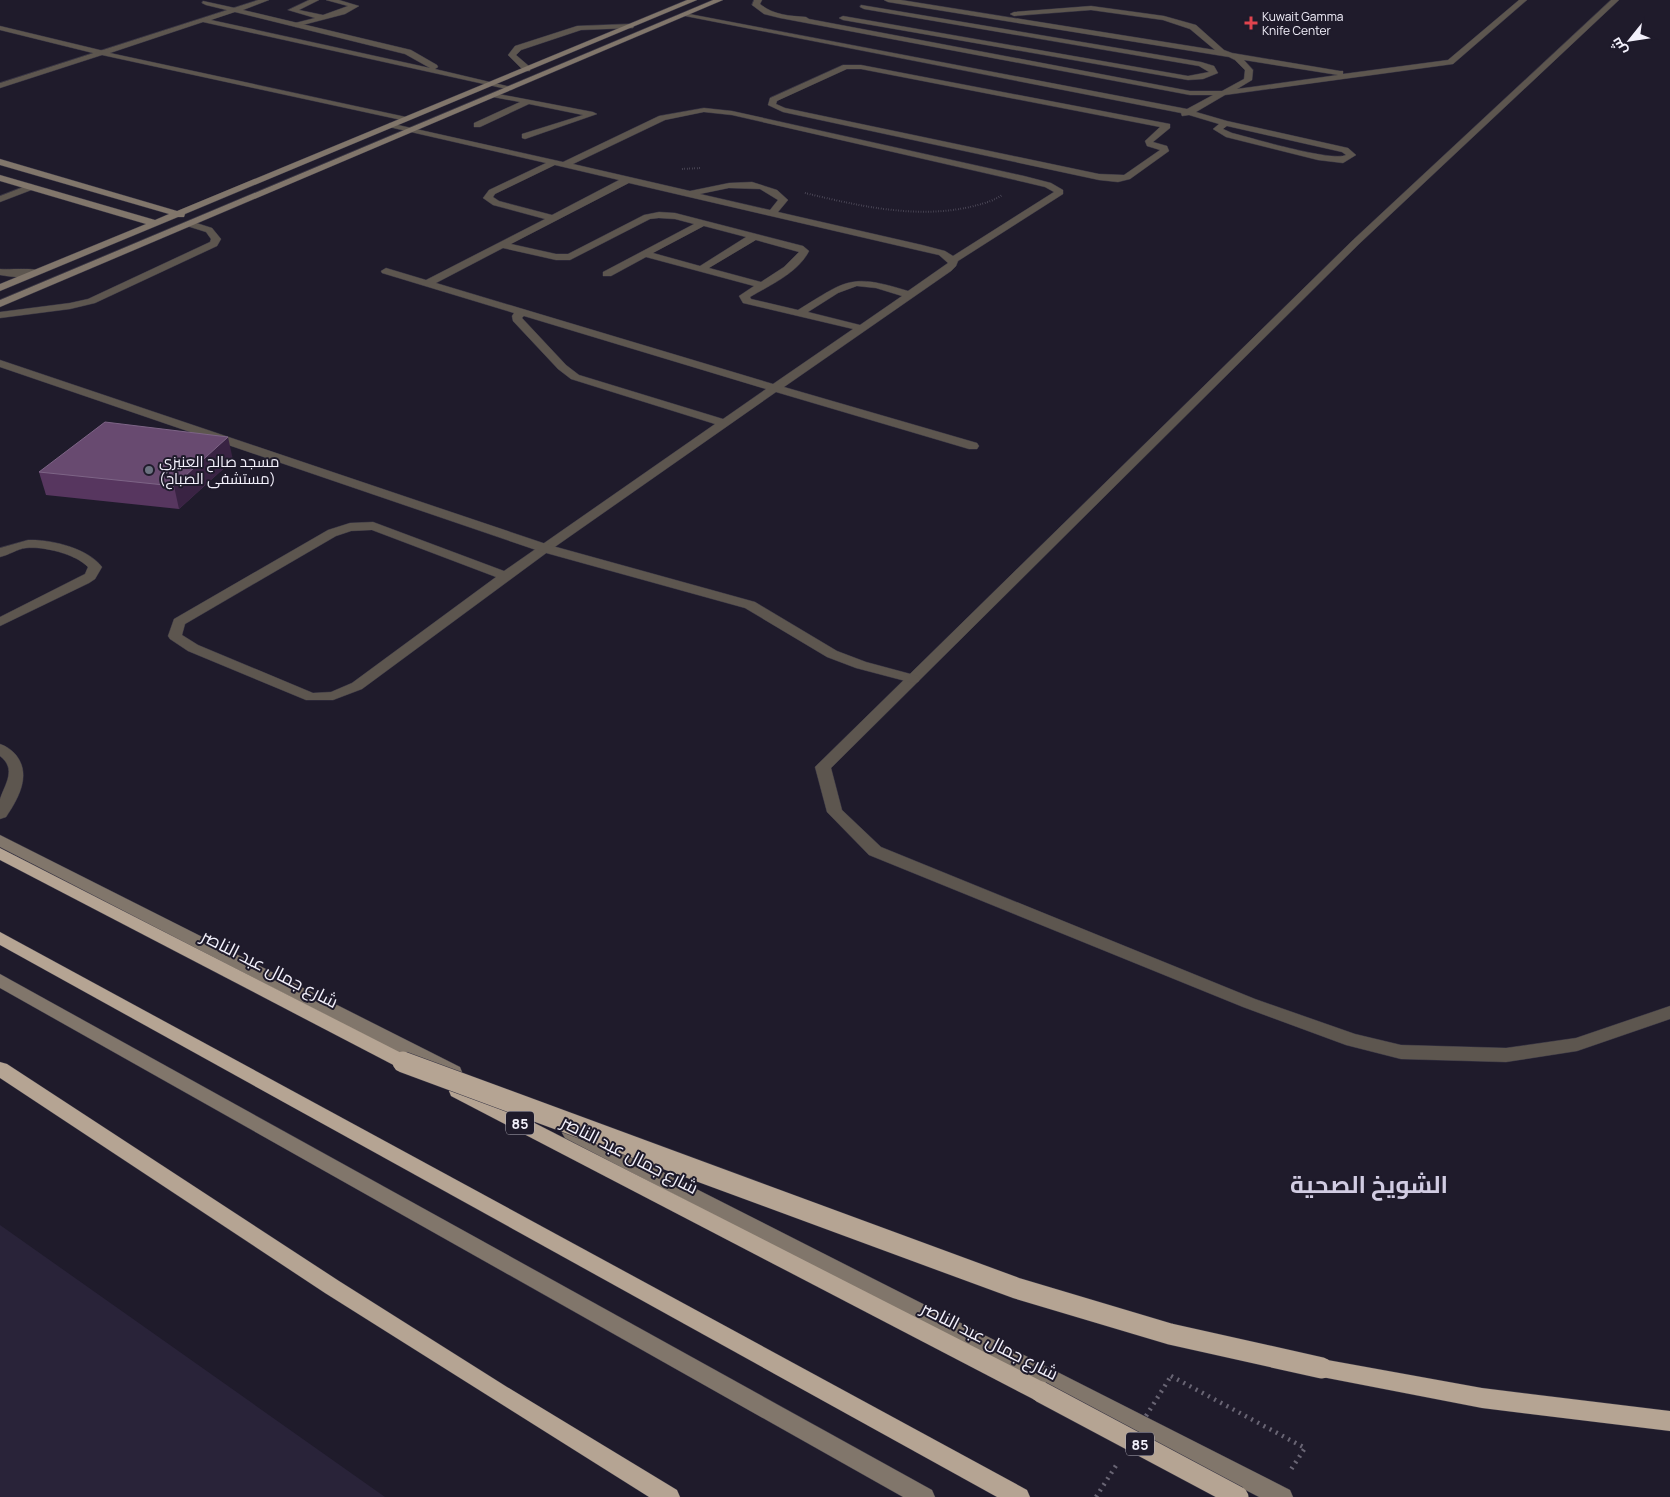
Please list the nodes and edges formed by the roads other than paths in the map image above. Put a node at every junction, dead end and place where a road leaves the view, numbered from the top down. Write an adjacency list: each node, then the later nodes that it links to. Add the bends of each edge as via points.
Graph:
1 (217, 0): 12 (street, via 206,3)
2 (265, 0): 12 (street)
3 (315, 0): 16 (street, via 292,10)
4 (330, 0): 16 (street, via 355,6)
5 (693, 0): 20 (street)
6 (720, 0): 13 (street)
7 (758, 0): 17 (street, via 756,5 763,11)
8 (888, 0): 14 (street)
9 (1523, 0): 27 (street, via 1450,62)
10 (1614, 0): 88 (street, via 1356,242)
11 (864, 4): 15 (street, via 855,13); 15 (street, via 1201,64 1214,73 1203,78 1188,78)
12 (235, 10): 18 (street); 19 (street)
13 (684, 15): 24 (street); 31 (street)
14 (990, 16): 22 (street); 22 (street, via 1074,9 1164,18 1193,27)
15 (839, 17): 17 (street)
16 (324, 18): 19 (street)
17 (796, 19): 33 (street, via 1190,93)
18 (202, 20): 23 (street); 26 (street)
19 (298, 25): 26 (street, via 408,52)
20 (630, 26): 25 (street); 25 (street, via 580,28 518,48 512,55)
21 (0, 28): 23 (street)
22 (1221, 52): 27 (street); 33 (street, via 1238,58 1249,70 1248,80)
23 (101, 53): 30 (street); 38 (street)
24 (946, 66): 28 (street); 32 (street)
25 (527, 69): 29 (street)
26 (446, 74): 29 (street)
27 (1354, 75): 33 (street)
28 (924, 79): 36 (street); 42 (street, via 861,67 846,68 773,100 772,106 1118,179 1127,177 1165,150 1149,141)
29 (491, 84): 31 (street); 38 (street)
30 (0, 86)
31 (511, 88): 34 (street)
32 (1082, 91): 36 (street); 37 (street)
33 (1226, 93): 37 (street)
34 (496, 94): 35 (street); 43 (street)
35 (529, 101): 41 (street); 44 (street, via 593,114)
36 (1059, 105): 42 (street)
37 (1188, 112): 39 (street); 42 (street)
38 (406, 119): 40 (street)
39 (1225, 123): 39 (street, via 1345,150 1352,155 1343,160 1318,157 1228,135 1217,130)
40 (392, 125): 43 (street); 50 (street)
41 (477, 125)
42 (1167, 126)
43 (413, 130): 46 (street); 52 (street)
44 (525, 136)
45 (0, 162): 56 (street)
46 (553, 163): 47 (street); 57 (street, via 492,192 488,198)
47 (564, 165): 49 (street); 65 (street, via 662,118 704,110 732,113 1018,177 1048,185 1060,192)
48 (0, 178): 51 (street)
49 (627, 180): 53 (street); 57 (street)
50 (250, 184): 52 (street); 56 (street)
51 (31, 187): 54 (street); 60 (street)
52 (273, 189): 58 (street)
53 (688, 194): 55 (street); 55 (street, via 742,184 764,187 783,200)
54 (0, 199)
55 (772, 213): 65 (street, via 934,251)
56 (178, 214): 58 (street); 60 (street)
57 (553, 218): 63 (street)
58 (194, 222): 61 (street); 78 (street, via 209,230 216,239 214,244 91,301)
59 (703, 223): 62 (street); 63 (street, via 675,216 646,217 570,257); 64 (street)
60 (155, 224): 61 (street); 69 (street)
61 (176, 230): 75 (street)
62 (755, 236): 66 (street); 72 (street, via 804,251 793,265)
63 (502, 245): 71 (street)
64 (645, 254): 66 (street); 70 (street)
65 (954, 260): 74 (street, via 947,269)
66 (701, 269): 72 (street)
67 (386, 271): 71 (street)
68 (0, 272): 69 (street)
69 (37, 272): 73 (street)
70 (607, 274)
71 (428, 283): 76 (street)
72 (761, 285): 77 (street, via 744,296 747,301)
73 (0, 288)
74 (910, 295): 77 (street, via 855,283); 79 (street)
75 (0, 304)
76 (523, 312): 81 (street); 82 (street, via 517,319 574,377)
77 (798, 314): 79 (street)
78 (0, 315)
79 (861, 328): 81 (street)
80 (0, 363): 84 (street)
81 (774, 388): 82 (street); 83 (street)
82 (724, 423): 84 (street)
83 (973, 446)
84 (544, 548): 86 (street); 88 (street, via 750,604 834,655)
85 (0, 553): 87 (street, via 22,544 48,543 89,560 95,567 84,580)
86 (505, 576): 86 (street, via 372,526 350,527 332,533 179,622 175,636 193,648 310,696 333,696 357,686)
87 (0, 622)
88 (913, 679): 95 (street, via 823,767 835,812 875,851 1249,1003 1352,1040 1402,1052 1524,1052 1577,1044)
89 (0, 749): 90 (street, via 10,758 17,782)
90 (0, 814)
91 (0, 840): 103 (street)
92 (0, 853): 96 (highway, شارع جمال عبد الناصر / 85)
93 (0, 938): 101 (highway)
94 (0, 980): 100 (street)
95 (1670, 1012)
96 (403, 1062): 98 (highway, bridge, via 1016,1288 1170,1334 1322,1368 1482,1398); 102 (highway, شارع جمال عبد الناصر / 85, bridge)
97 (0, 1069): 99 (highway, via 526,1411)
98 (1670, 1421)
99 (669, 1497)
100 (924, 1497)
101 (1019, 1497)
102 (1238, 1497)
103 (1282, 1497)

